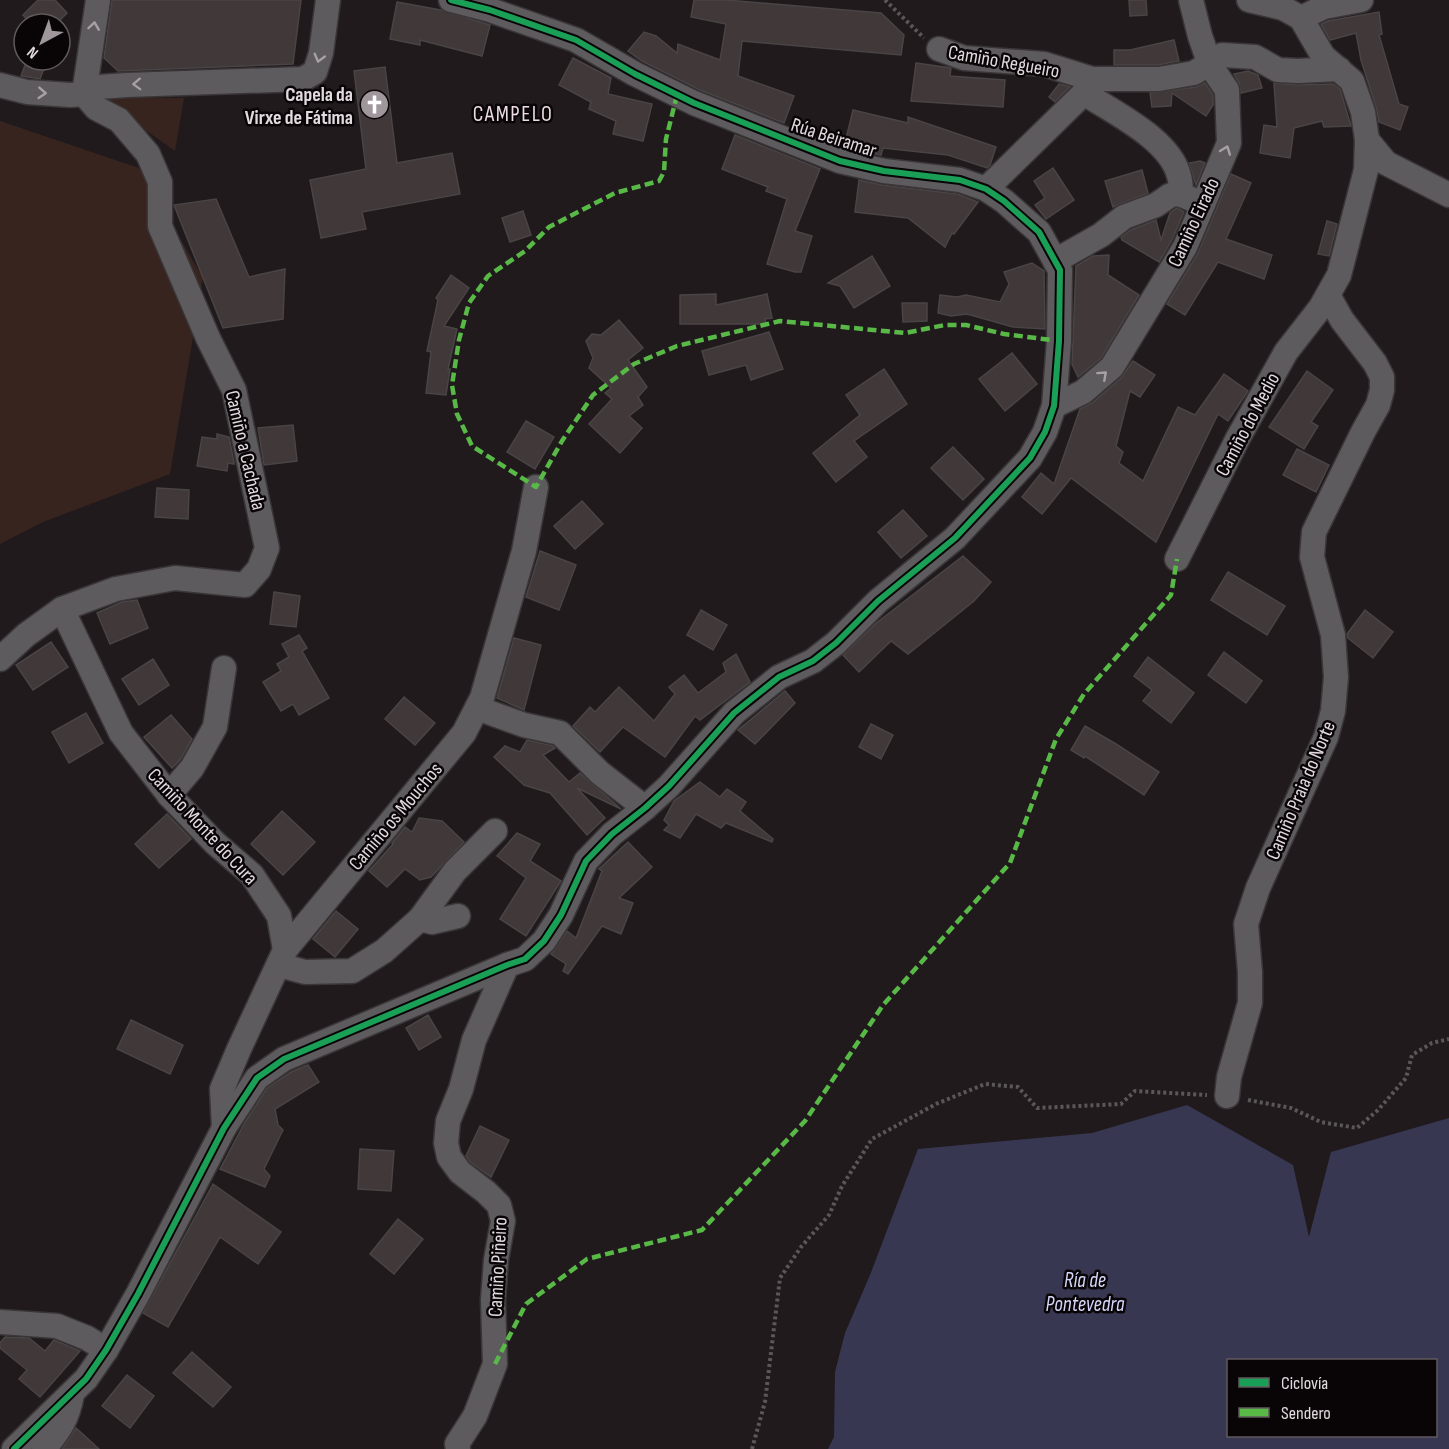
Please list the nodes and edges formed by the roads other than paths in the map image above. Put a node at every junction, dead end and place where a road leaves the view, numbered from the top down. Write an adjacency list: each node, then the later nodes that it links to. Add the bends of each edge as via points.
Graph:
1 (98, 0): 13 (street, one-way to 1)
2 (328, 0): 13 (street, one-way to 13, via 321,53 315,72 303,80 127,85 99,87)
3 (451, 0): 15 (street, Rúa Beiramar, via 576,40 694,103 840,160 884,171 960,180)
4 (1191, 0): 9 (street, Camiño Eirado)
5 (1249, 0): 7 (street, via 1282,8)
6 (1361, 0): 7 (street)
7 (1301, 18): 10 (street, Camiño do Medio, via 1323,56)
8 (939, 49): 12 (street, Camiño Regueiro, via 964,58 1044,64)
9 (1210, 65): 10 (street, Camiño Regueiro, via 1222,56 1239,56 1255,57 1278,70); 12 (street, Camiño Regueiro, via 1194,73); 18 (street, Camiño Eirado, one-way to 9, via 1229,143 1227,90)
10 (1339, 69): 14 (street, Camiño do Medio, via 1352,81 1363,112)
11 (0, 85): 13 (street, one-way to 13, via 27,92)
12 (1088, 86): 15 (street); 16 (street, via 1156,141 1173,160 1180,176)
13 (84, 94): 24 (street, Camiño a Cachada, via 96,108 119,120 148,154 160,182 160,226 234,390 267,548 259,569 245,585 175,578 116,589)
14 (1366, 140): 17 (street, via 1386,163); 20 (street, Camiño do Medio, via 1366,170 1339,275)
15 (986, 189): 19 (street, Rúa Beiramar, via 1039,232)
16 (1181, 195): 18 (street); 19 (street, via 1169,196 1124,218)
17 (1449, 195)
18 (1203, 204): 21 (street, Camiño Eirado, one-way to 18, via 1083,392 1112,367 1185,247)
19 (1055, 261): 21 (street, Rúa Beiramar, via 1060,270)
20 (1328, 295): 23 (street, Camiño do Medio, via 1286,352); 35 (street, Camiño Praia do Norte, via 1375,363 1382,376 1382,390 1314,532 1312,557 1332,635 1336,677 1333,711 1326,737 1258,888 1246,924 1250,1003)
21 (1054, 406): 29 (street, Rúa Beiramar, via 1030,458 954,538 878,601 836,643 779,677 734,713)
22 (536, 487): 27 (street, Camiño os Mouchos, via 524,551)
23 (1177, 559)
24 (62, 609): 25 (street); 28 (street, Camiño Monte do Cura, via 121,733)
25 (0, 659)
26 (224, 668): 28 (street, via 215,728 192,768)
27 (477, 708): 29 (street, via 560,733 600,773); 33 (street, Camiño os Mouchos, via 464,733)
28 (169, 795): 33 (street, Camiño Monte do Cura, via 252,875 279,916)
29 (645, 808): 34 (street, Rúa Beiramar, via 586,861 544,941 525,959)
30 (495, 831): 32 (street, via 456,871)
31 (458, 916): 32 (street, via 432,922)
32 (420, 919): 33 (street, via 384,951 352,971 304,972)
33 (282, 958): 36 (street, Camiño os Mouchos, via 222,1089)
34 (507, 965): 36 (street, Rúa Beiramar, via 284,1059 257,1077); 42 (street, Camiño Piñeiro, via 474,1040 448,1121 449,1157 460,1172 499,1205 503,1221 493,1300 495,1364 476,1416 457,1444)
35 (1227, 1096)
36 (225, 1128): 38 (street, Rúa Beiramar)
37 (0, 1322): 38 (street, via 57,1326)
38 (106, 1350): 39 (street, Rúa Beiramar)
39 (73, 1392): 40 (street, Rúa Beiramar); 41 (street, via 62,1428)
40 (14, 1449)
41 (44, 1449)
42 (458, 1449)

